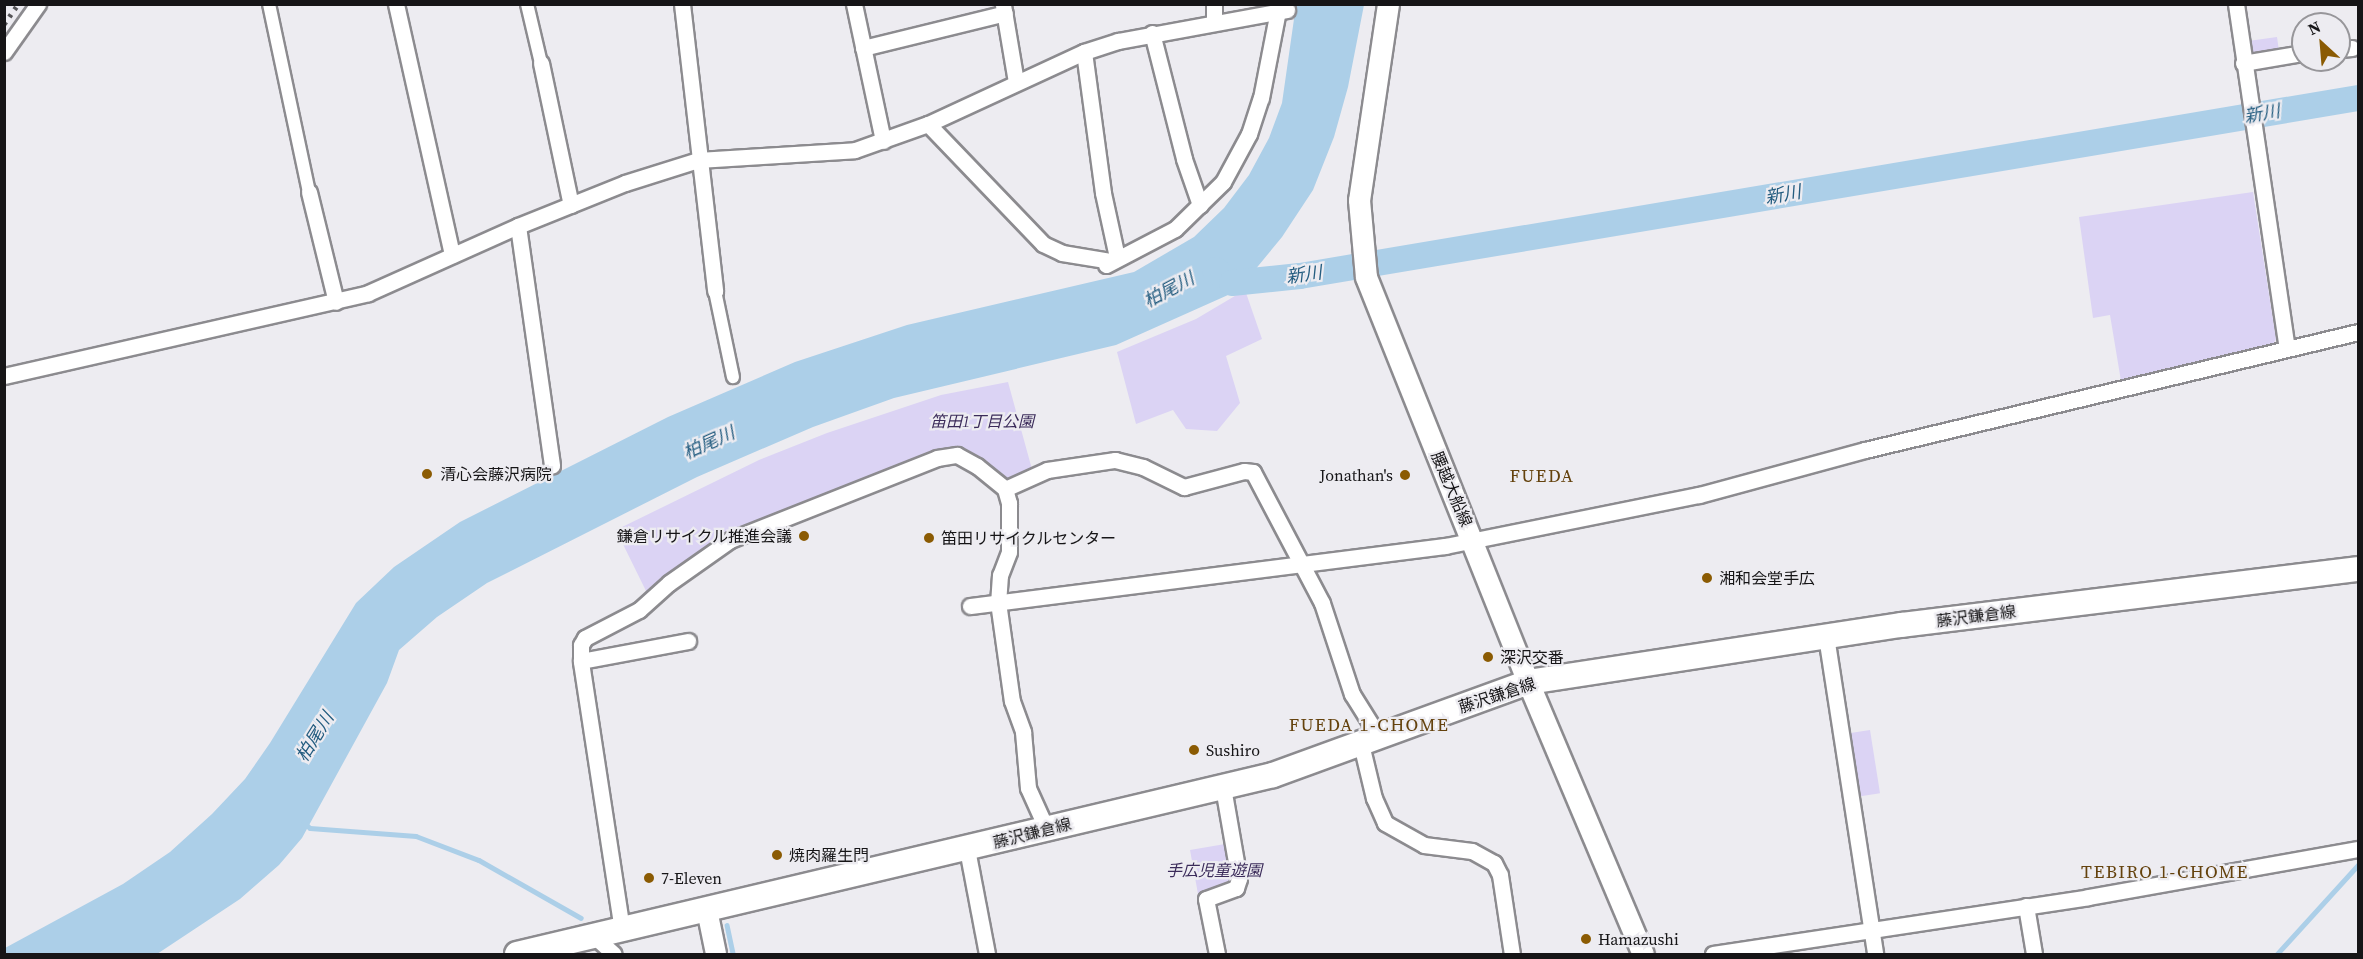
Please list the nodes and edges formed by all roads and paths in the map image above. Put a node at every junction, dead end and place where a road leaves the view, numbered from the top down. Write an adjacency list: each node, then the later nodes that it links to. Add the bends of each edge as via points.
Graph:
1 (38, 4): 15 (street)
2 (269, 4): 24 (street)
3 (396, 4): 28 (street)
4 (527, 4): 18 (street)
5 (682, 4): 23 (street)
6 (854, 4): 14 (street)
7 (1214, 4): 12 (street)
8 (1388, 4): 38 (main road, 腰越大船線, via 1359,200 1361,250 1366,277)
9 (2236, 4): 19 (street)
10 (1004, 9): 14 (street); 20 (street)
11 (1281, 9): 12 (street); 26 (street, via 1249,134 1222,182)
12 (1214, 21): 13 (street)
13 (1152, 33): 16 (street); 26 (street, via 1184,159)
14 (863, 48): 22 (street)
15 (4, 52)
16 (1084, 52): 20 (street); 29 (street)
17 (2291, 55): 19 (street)
18 (540, 63): 25 (street)
19 (2243, 63): 33 (street)
20 (1016, 82): 21 (street)
21 (928, 124): 22 (street); 29 (street, via 1043,244 1062,253)
22 (883, 141): 23 (street, via 839,153)
23 (698, 160): 25 (street); 30 (street)
24 (309, 192): 31 (street)
25 (571, 205): 27 (street)
26 (1200, 205): 29 (street, via 1175,229)
27 (518, 226): 28 (street); 36 (street)
28 (452, 255): 31 (street, via 368,293)
29 (1111, 261)
30 (715, 291): 35 (street)
31 (336, 302): 34 (street)
32 (2358, 332): 33 (street)
33 (2287, 348): 38 (street, via 1865,450 1700,495)
34 (4, 376)
35 (733, 377)
36 (552, 466)
37 (1005, 489): 39 (street, via 1047,470 1115,460 1143,467 1184,487 1253,472); 41 (street, via 1010,503 1009,552 1000,575); 45 (street, via 957,454 937,458 740,536 685,571 639,610 592,632 581,645)
38 (1474, 539): 39 (street, via 1445,546); 46 (main road, 腰越大船線)
39 (1302, 562): 41 (street); 47 (street, via 1322,603)
40 (2358, 569): 43 (main road, 藤沢鎌倉線)
41 (998, 602): 42 (street); 49 (street, via 1012,701 1023,732 1028,788)
42 (970, 606)
43 (1826, 636): 46 (main road, 藤沢鎌倉線); 55 (street)
44 (688, 641): 45 (street)
45 (581, 661): 54 (street)
46 (1528, 682): 47 (main road, 藤沢鎌倉線); 63 (main road, 腰越大船線)
47 (1370, 740): 48 (main road, 藤沢鎌倉線); 62 (street, via 1374,798 1385,823 1424,845 1485,854 1494,863 1500,875)
48 (1223, 787): 49 (main road, 藤沢鎌倉線); 61 (street, via 1239,879 1236,888 1206,899)
49 (1047, 830): 50 (main road, 藤沢鎌倉線)
50 (967, 849): 53 (main road, 藤沢鎌倉線); 60 (street)
51 (2358, 849): 52 (street)
52 (2026, 906): 55 (street); 66 (street)
53 (706, 910): 54 (main road, 藤沢鎌倉線); 59 (street)
54 (622, 930): 56 (main road, 藤沢鎌倉線)
55 (1871, 931): 64 (street); 65 (street)
56 (595, 937): 57 (main road, 藤沢鎌倉線); 58 (street)
57 (518, 954)
58 (614, 954)
59 (716, 954)
60 (987, 954)
61 (1217, 954)
62 (1512, 954)
63 (1644, 954)
64 (1713, 954)
65 (1875, 954)
66 (2034, 954)

